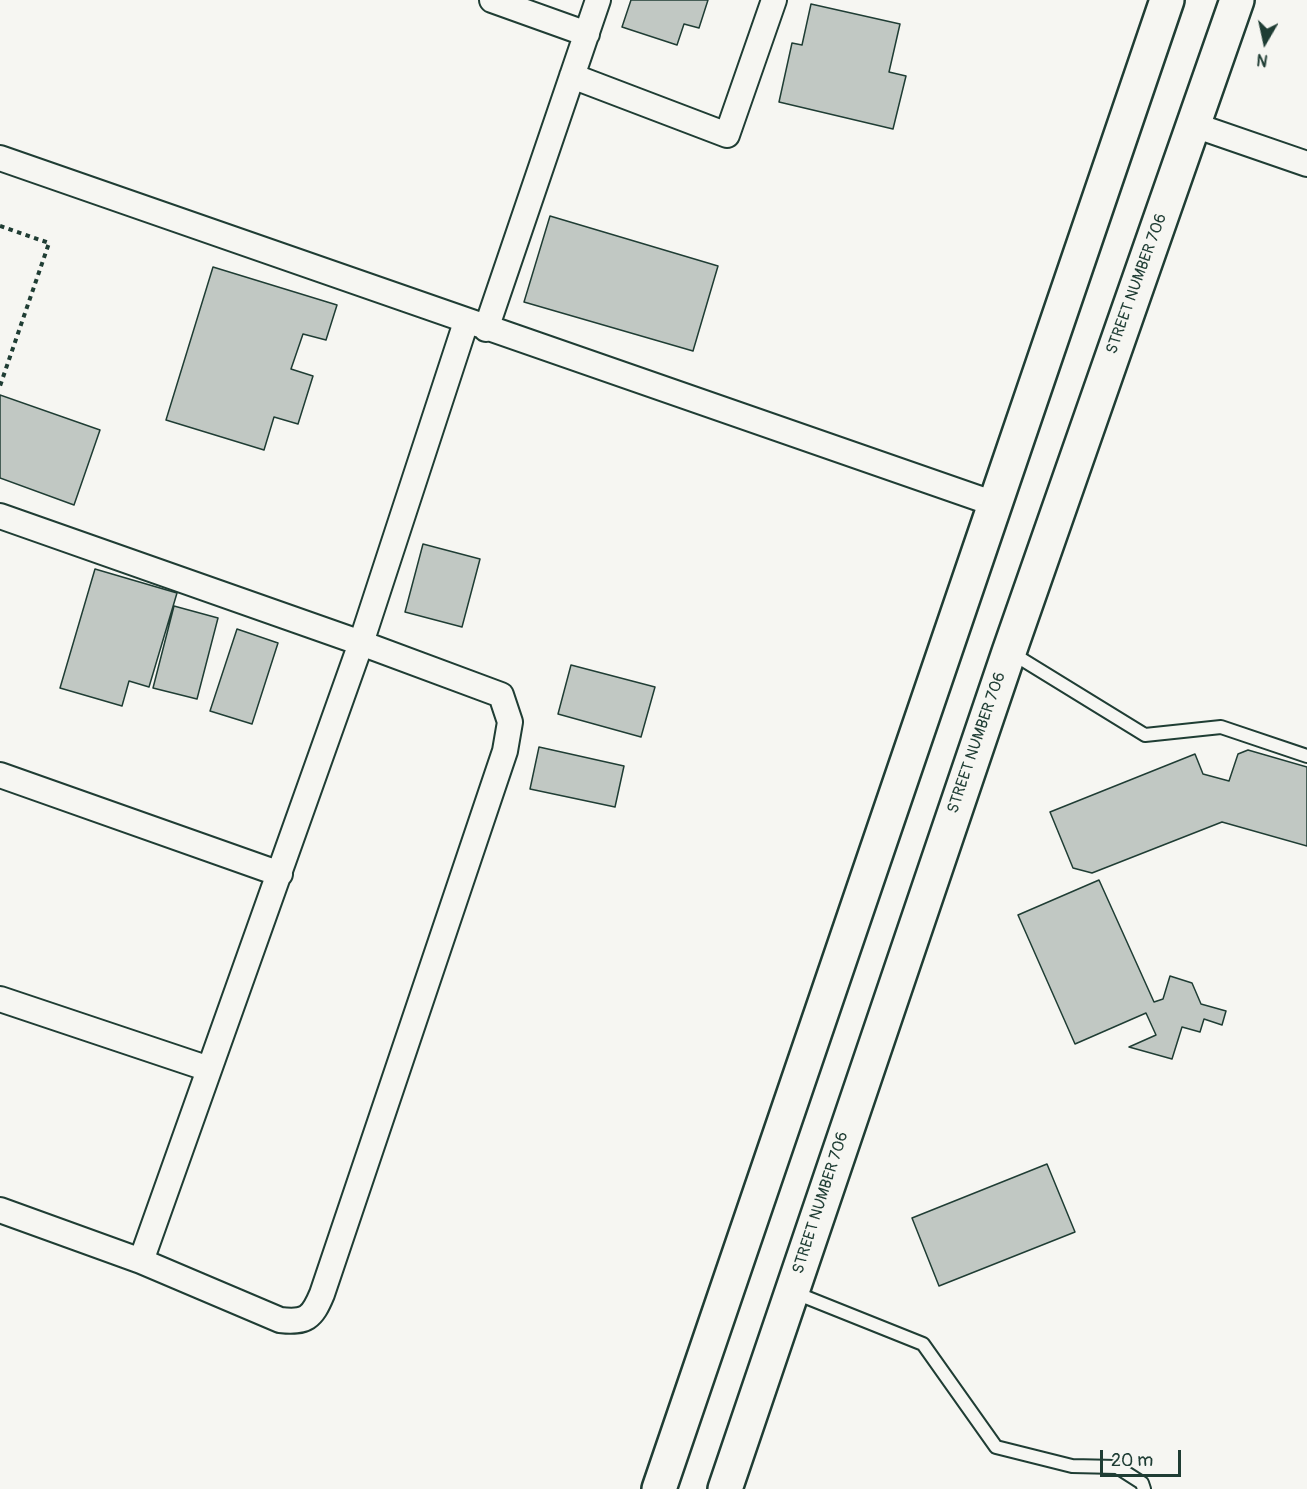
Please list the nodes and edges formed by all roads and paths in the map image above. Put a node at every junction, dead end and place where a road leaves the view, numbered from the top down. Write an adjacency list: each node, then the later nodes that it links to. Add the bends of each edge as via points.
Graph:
1 (492, 0): 6 (street)
2 (598, 0): 6 (street)
3 (774, 0): 7 (street, via 728,135)
4 (1167, 0): 14 (street)
5 (1237, 0): 8 (street, STREET NUMBER 706)
6 (587, 34): 7 (street)
7 (572, 76): 12 (street)
8 (1194, 125): 10 (street); 17 (street, STREET NUMBER 706)
9 (0, 158): 12 (street)
10 (1307, 164)
11 (0, 226): 13 (path, via 49,243)
12 (476, 325): 14 (street); 16 (street)
13 (0, 386)
14 (995, 504): 26 (street)
15 (0, 516): 16 (street)
16 (361, 643): 20 (street); 24 (street, via 501,695 510,722 502,762 322,1294 308,1318 296,1322 280,1320)
17 (1009, 652): 18 (lane, via 1145,735 1221,727); 25 (street, STREET NUMBER 706)
18 (1307, 756)
19 (0, 775): 20 (street)
20 (280, 874): 22 (street)
21 (0, 999): 22 (street)
22 (209, 1070): 24 (street)
23 (0, 1210): 24 (street)
24 (141, 1261)
25 (792, 1292): 27 (street, STREET NUMBER 706); 28 (lane, via 923,1344 996,1447 1072,1466 1117,1467 1142,1483)
26 (659, 1489)
27 (725, 1489)
28 (1144, 1489)

